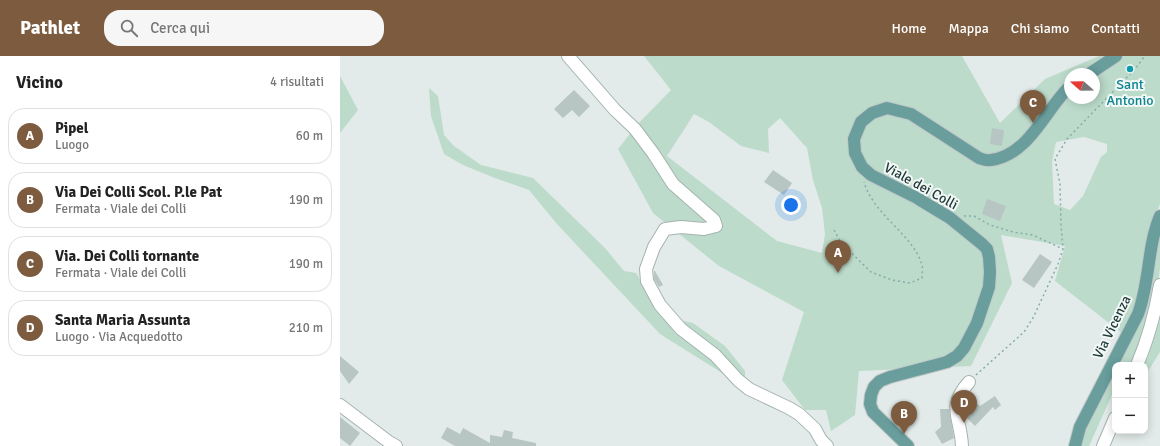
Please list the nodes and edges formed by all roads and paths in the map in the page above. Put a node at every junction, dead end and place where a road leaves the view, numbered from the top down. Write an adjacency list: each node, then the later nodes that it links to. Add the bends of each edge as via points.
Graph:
1 (568, 56): 17 (street, via 634,129 673,184 714,220 716,226 704,229 665,229 649,257 646,275 660,305 681,329 715,355 738,380 799,414 815,429)
2 (1116, 56): 4 (main road)
3 (1145, 56): 10 (path, via 1067,139 1055,159 1060,184)
4 (1098, 68)
5 (1064, 94): 6 (main road, Viale dei Colli, via 1026,142 1014,151 989,161 979,158 911,114 887,108 872,113 861,122 854,139 855,153)
6 (862, 167): 8 (main road, Viale dei Colli, via 871,175); 9 (path, via 864,184 878,209 915,249 923,267 922,278 910,283 871,272 841,243)
7 (1160, 216): 20 (main road, Via Vicenza, via 1151,246 1143,301 1080,427)
8 (950, 218): 10 (path, via 957,215 974,216 990,225 1033,235); 18 (main road, Viale dei Colli, via 987,249 989,287 977,323 964,348 956,356 947,362 890,378 874,388 870,404 873,412)
9 (834, 230)
10 (1063, 249): 13 (path, via 1033,318 1024,332)
11 (1160, 284): 12 (street, via 1156,310)
12 (1138, 362)
13 (969, 382): 19 (street, via 956,404)
14 (340, 405): 16 (street)
15 (1112, 425): 21 (street)
16 (396, 446)
17 (827, 446)
18 (908, 446)
19 (962, 446)
20 (1075, 446)
21 (1103, 446)

